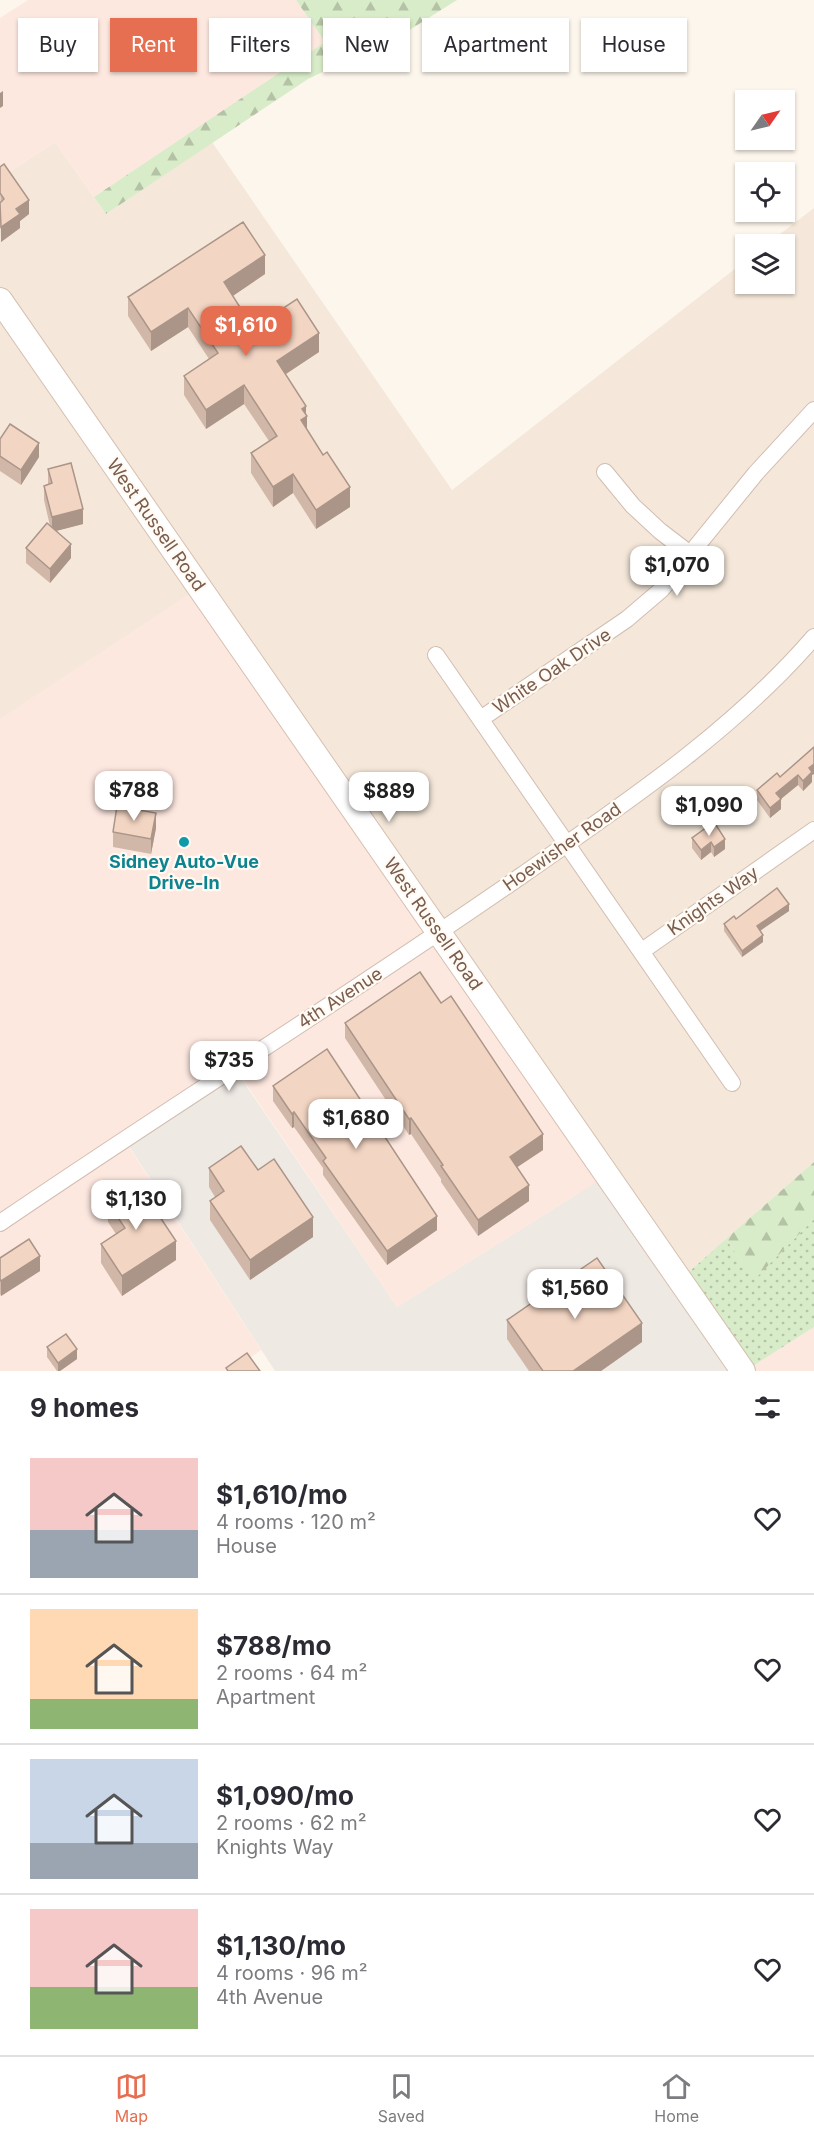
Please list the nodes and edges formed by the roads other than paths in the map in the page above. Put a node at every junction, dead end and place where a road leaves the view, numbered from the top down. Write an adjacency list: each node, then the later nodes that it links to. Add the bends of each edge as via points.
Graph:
1 (0, 300): 10 (street, West Russell Road)
2 (814, 410): 4 (street, White Oak Drive)
3 (605, 472): 4 (street, via 633,506)
4 (690, 554): 7 (street, White Oak Drive, via 661,590 627,619)
5 (814, 637): 9 (street, Hoewisher Road, via 732,720)
6 (436, 655): 7 (street)
7 (482, 718): 9 (street)
8 (814, 830): 11 (street, Knights Way)
9 (567, 843): 10 (street, Hoewisher Road); 11 (street)
10 (440, 933): 13 (street, 4th Avenue); 14 (street, West Russell Road)
11 (642, 951): 12 (street)
12 (732, 1083)
13 (0, 1222)
14 (743, 1371)

